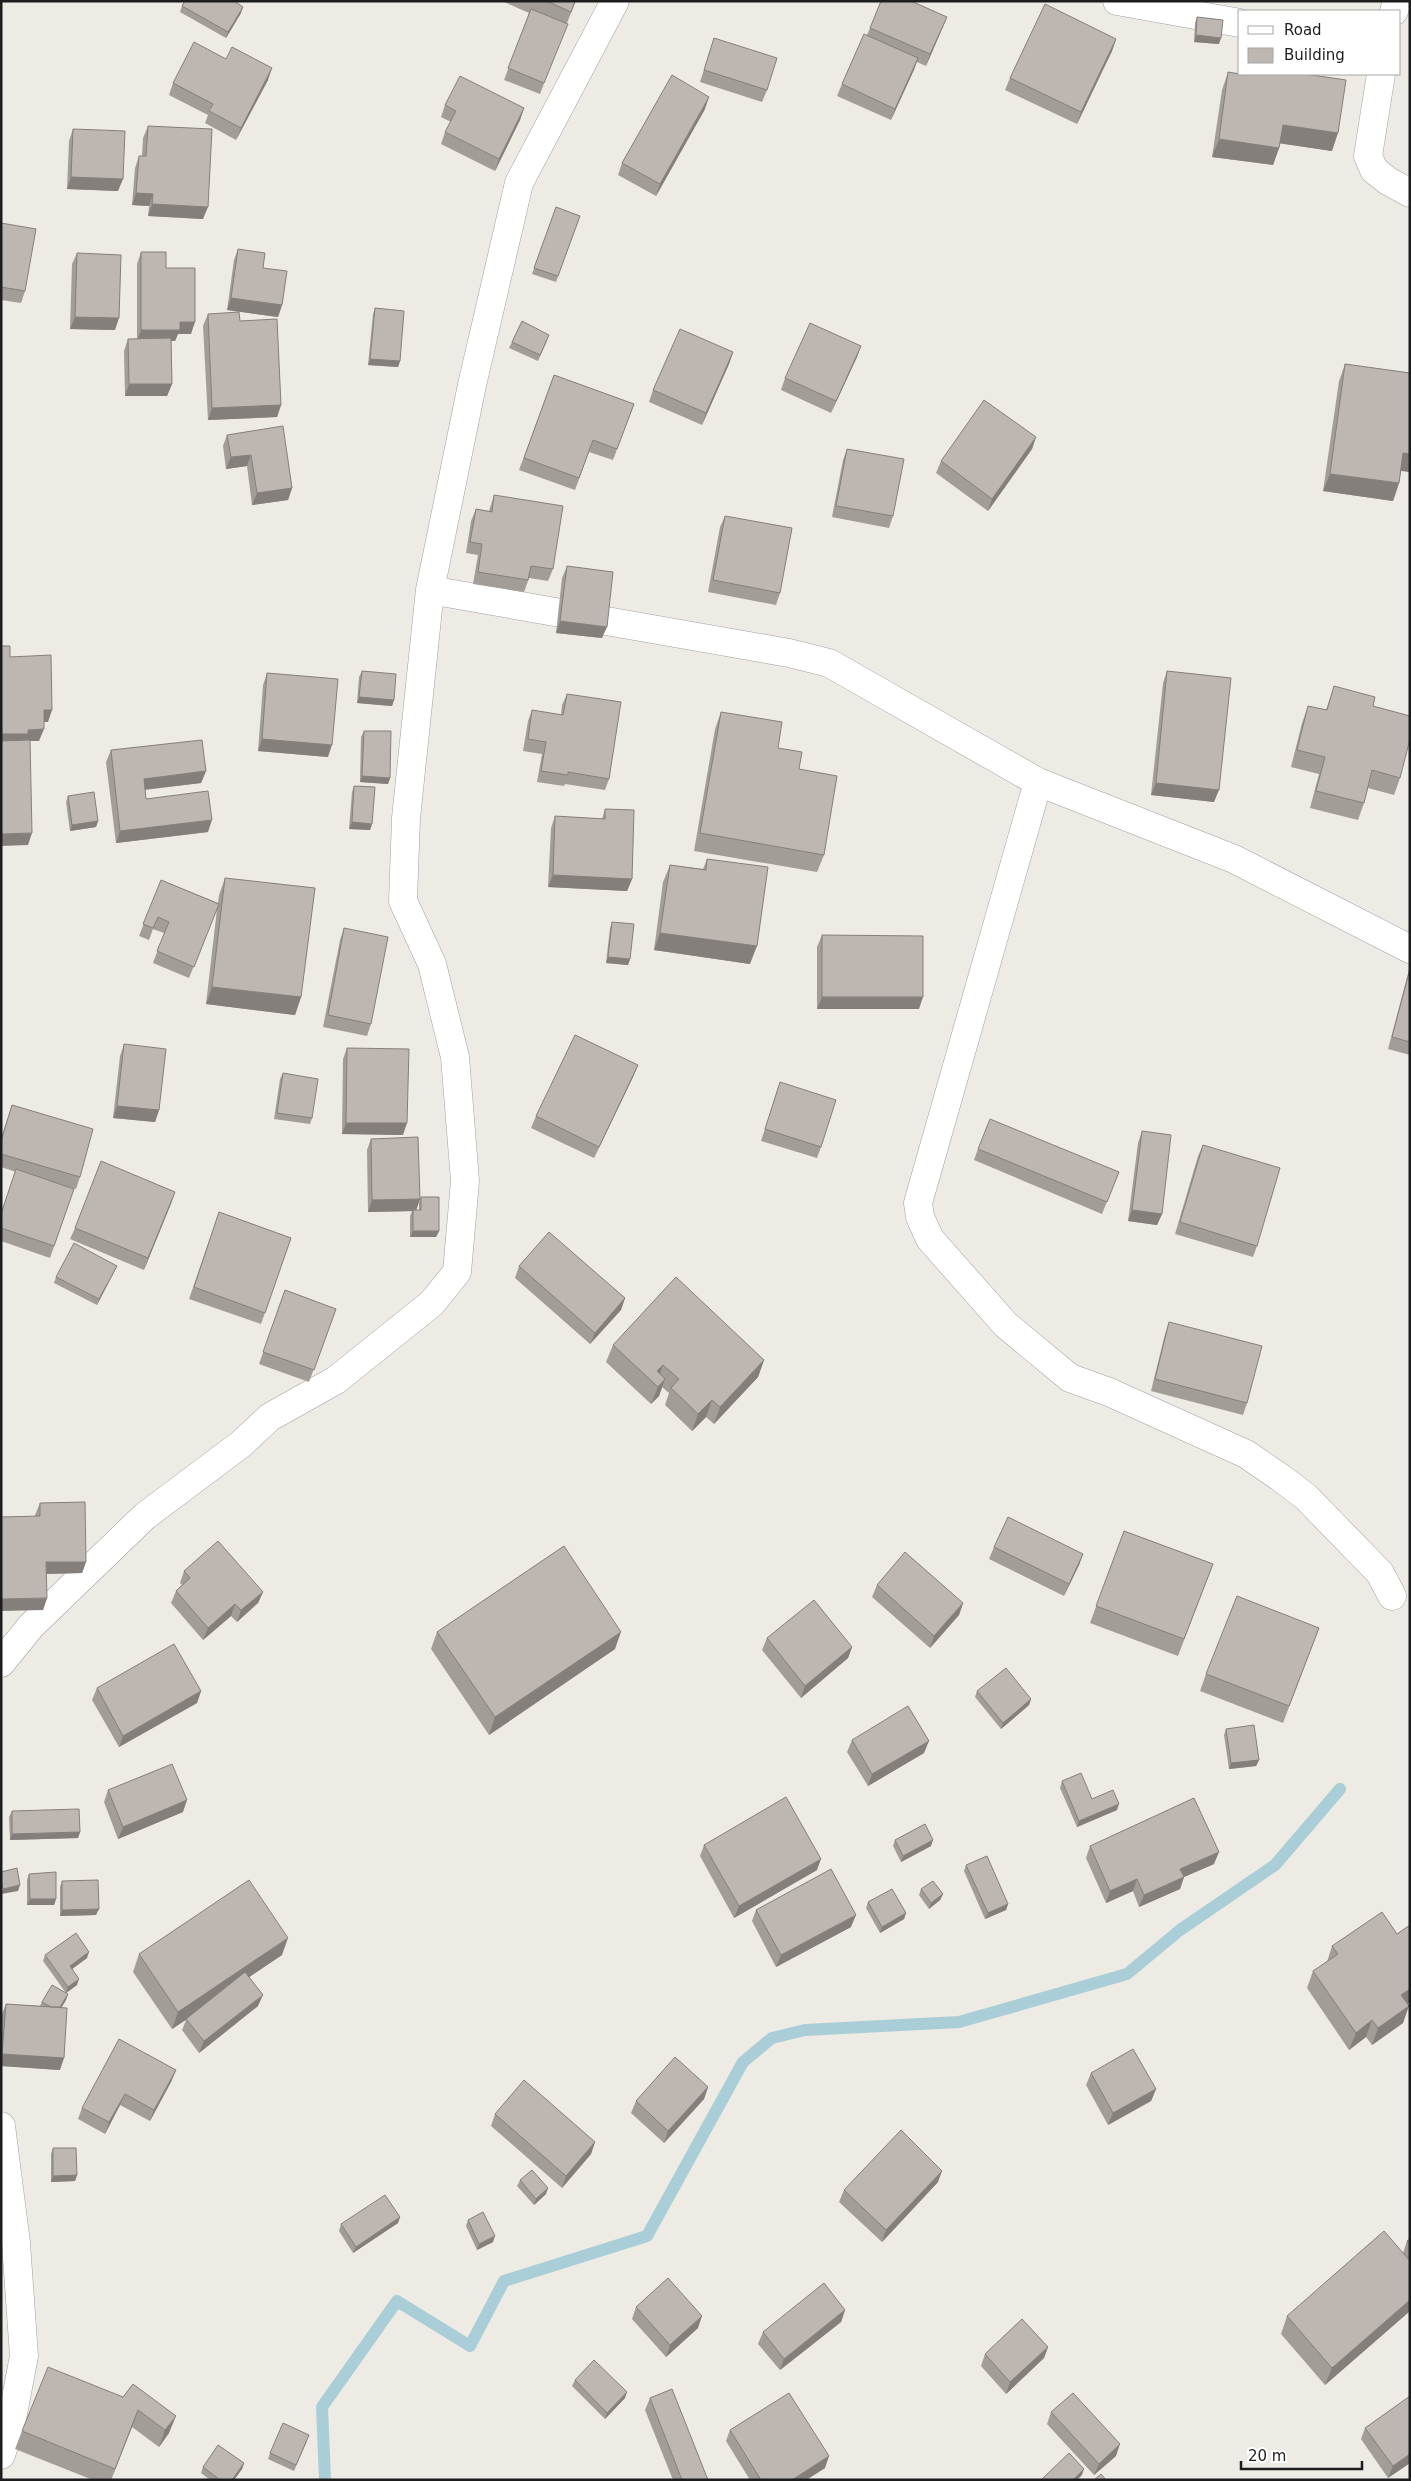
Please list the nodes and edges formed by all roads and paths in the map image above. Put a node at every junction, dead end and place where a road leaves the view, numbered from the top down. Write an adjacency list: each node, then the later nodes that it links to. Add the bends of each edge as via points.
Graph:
1 (616, 1): 6 (street, via 519,183 472,386)
2 (1117, 1): 3 (street)
3 (1238, 23)
4 (1381, 75): 5 (street, via 1368,156 1374,170)
5 (1410, 193)
6 (430, 590): 7 (street, via 789,653 829,663); 10 (street, via 406,818 403,901 432,964 455,1057 464,1181 457,1272 432,1303 336,1380 270,1417 241,1444 145,1516 31,1626)
7 (1038, 782): 8 (street, via 1234,859); 9 (street, via 918,1203 920,1217 930,1239 1006,1325 1070,1378 1246,1454 1306,1497 1380,1573)
8 (1410, 949)
9 (1392, 1596)
10 (1, 1663)
11 (1, 2126): 12 (street, via 16,2243 24,2356 12,2419)
12 (1, 2455)

